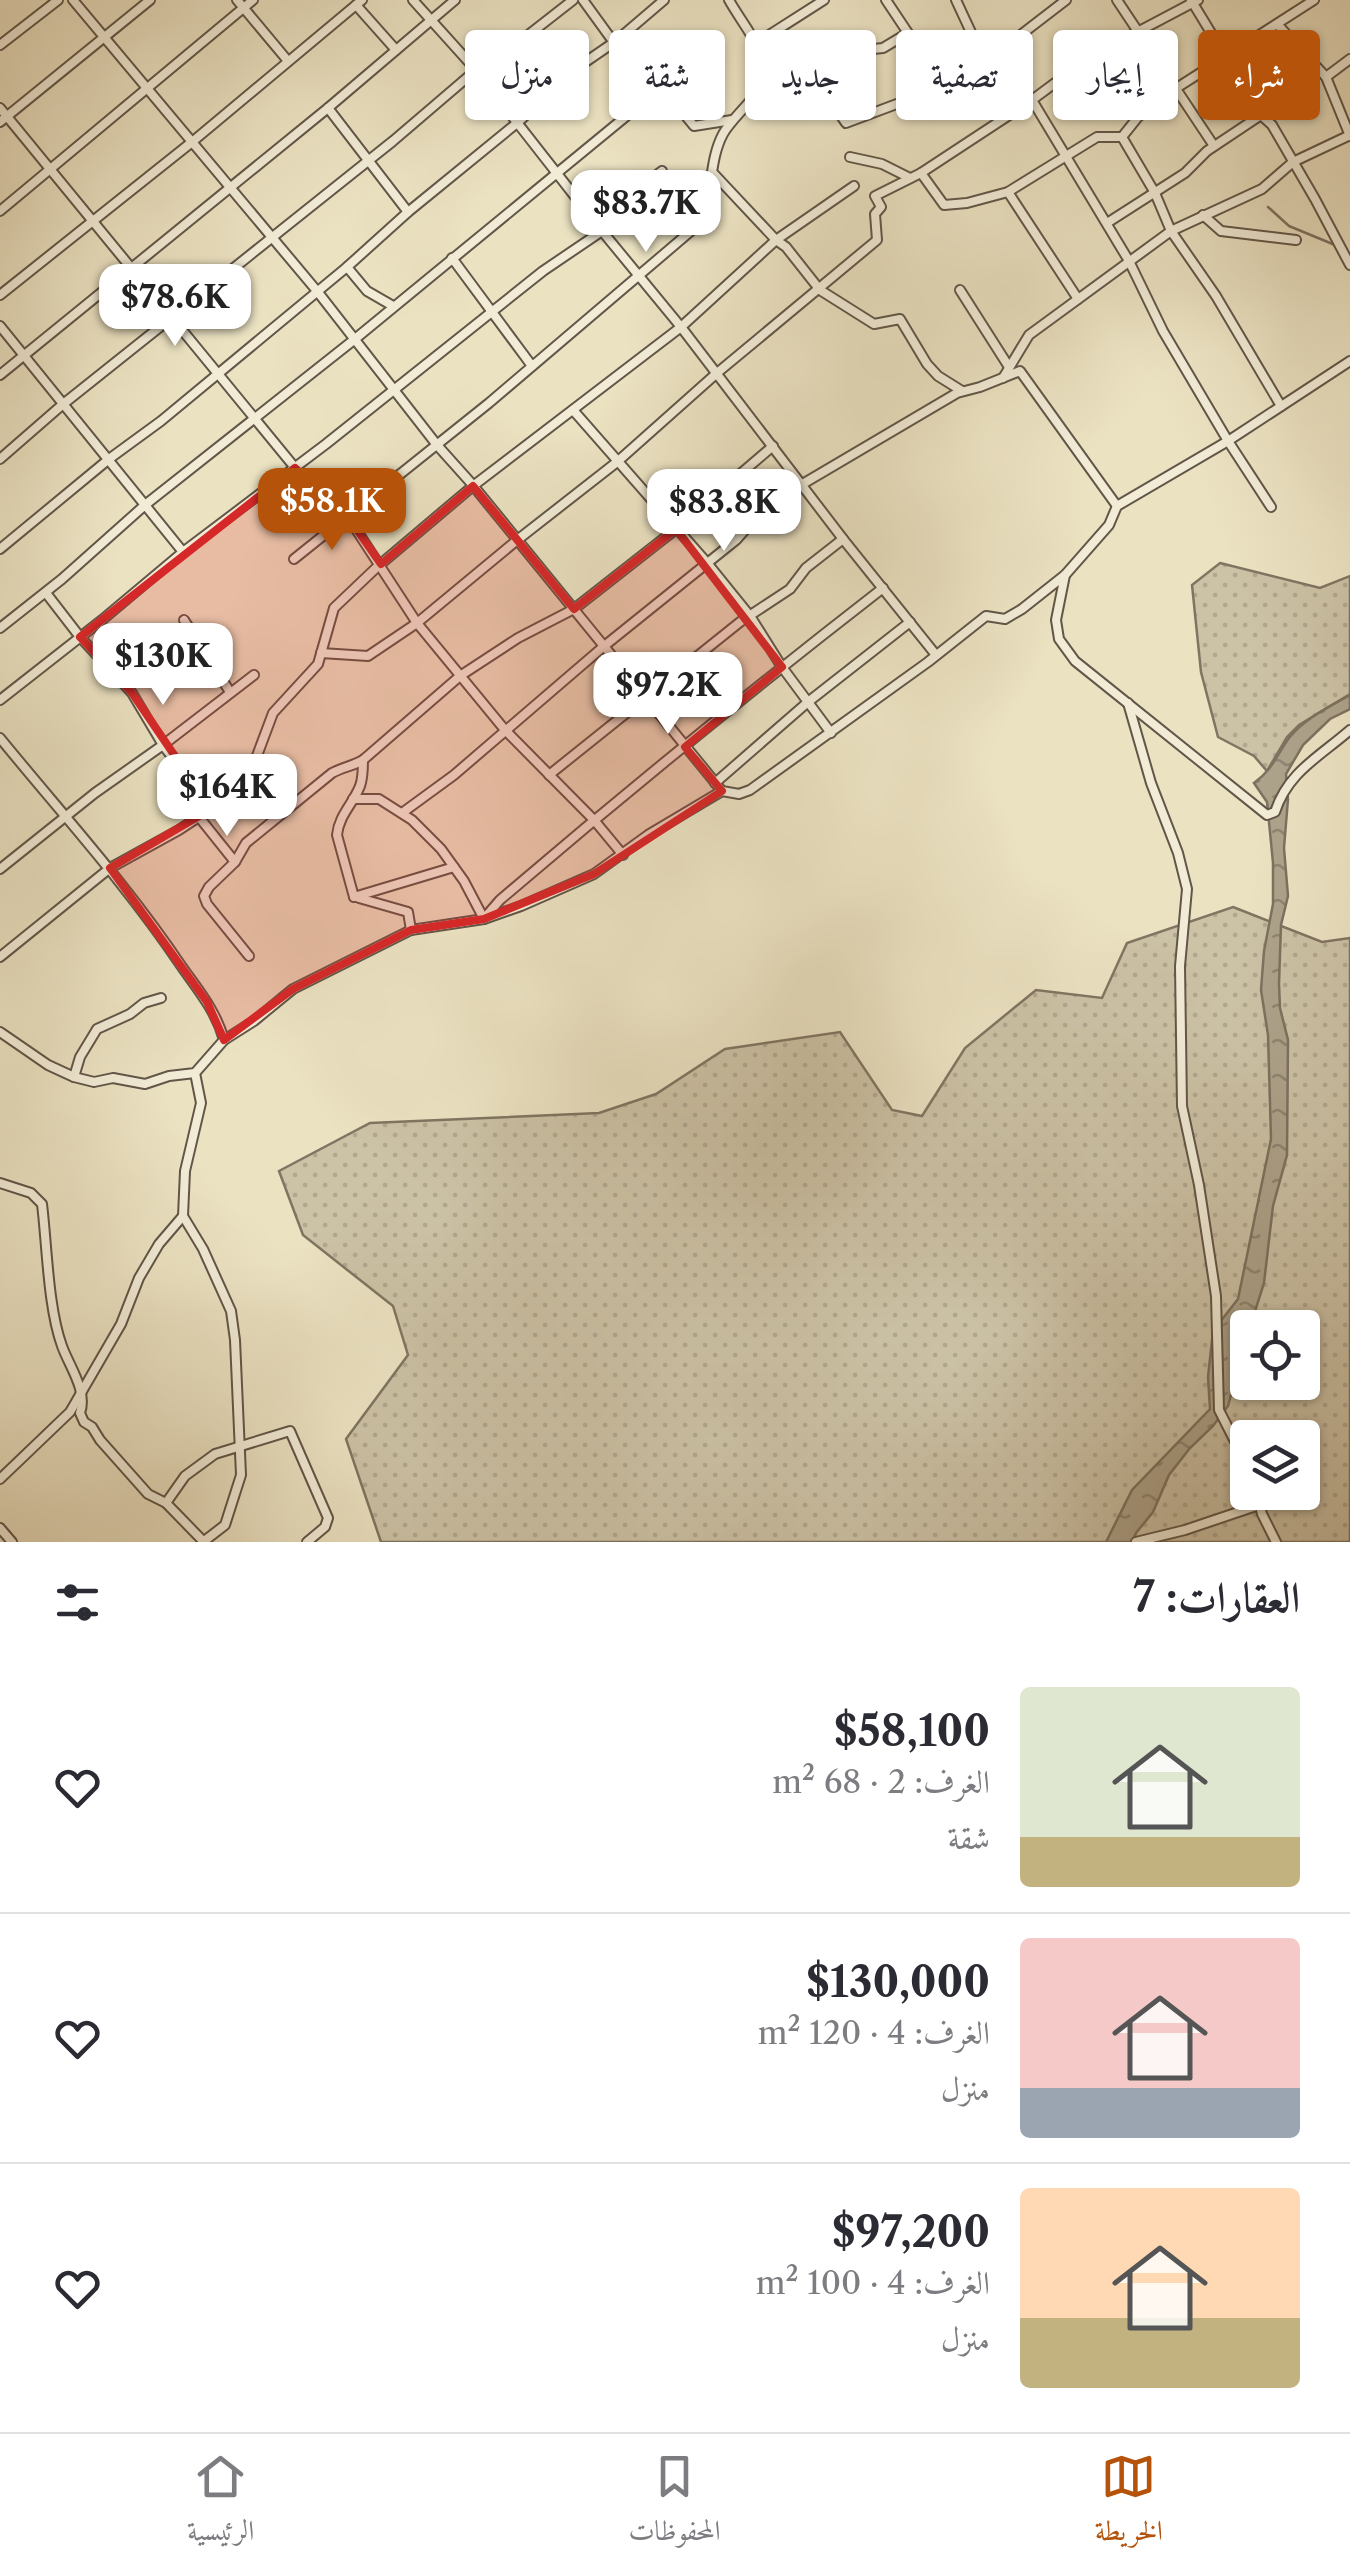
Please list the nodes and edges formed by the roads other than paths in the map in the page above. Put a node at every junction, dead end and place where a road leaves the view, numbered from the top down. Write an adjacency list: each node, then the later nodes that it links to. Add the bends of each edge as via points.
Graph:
1 (58, 0): 35 (street)
2 (73, 0): 34 (street)
3 (150, 0): 34 (street)
4 (253, 0): 19 (street)
5 (413, 0): 20 (street)
6 (455, 0): 20 (street)
7 (573, 0): 22 (street)
8 (583, 0): 33 (street)
9 (664, 0): 23 (street)
10 (728, 0): 24 (street)
11 (824, 0): 25 (street)
12 (886, 0): 26 (street)
13 (956, 0): 27 (street)
14 (1064, 0): 28 (street)
15 (1117, 0): 29 (street)
16 (1314, 0): 21 (street)
17 (1194, 1): 30 (street); 31 (street)
18 (359, 2): 37 (street); 40 (street)
19 (240, 4): 40 (street); 43 (street)
20 (430, 20): 37 (street); 38 (street)
21 (1278, 24): 32 (street); 41 (street)
22 (536, 30)
23 (630, 30)
24 (746, 30)
25 (777, 30)
26 (906, 30)
27 (970, 30)
28 (1026, 30)
29 (1136, 30)
30 (1141, 30)
31 (1210, 30)
32 (1268, 30)
33 (609, 33)
34 (105, 37): 43 (street); 49 (street)
35 (0, 44)
36 (609, 47): 58 (street)
37 (396, 50): 48 (street)
38 (465, 58)
39 (1350, 60): 41 (street)
40 (288, 61): 61 (street)
41 (1326, 77): 59 (street)
42 (465, 79): 65 (street)
43 (149, 89): 61 (street); 67 (street)
44 (1178, 93): 62 (street)
45 (1033, 102): 63 (street)
46 (745, 106): 53 (street)
47 (0, 108): 49 (street)
48 (328, 108): 65 (street); 73 (street)
49 (3, 119): 67 (street)
50 (515, 120): 58 (street)
51 (621, 120): 69 (street)
52 (689, 120): 53 (street, via 694,126)
53 (732, 120): 71 (street)
54 (1002, 120): 70 (street)
55 (1136, 120): 60 (street)
56 (1253, 120): 62 (street)
57 (1266, 120): 66 (street)
58 (517, 123): 69 (street); 78 (street)
59 (1350, 135): 66 (street)
60 (1122, 137): 63 (street, via 1097,137); 76 (street)
61 (192, 142): 73 (street); 80 (street)
62 (1214, 146): 76 (street)
63 (1066, 156): 75 (street); 82 (street)
64 (850, 157): 72 (street)
65 (368, 162): 78 (street); 85 (street)
66 (1293, 162): 79 (street, via 1262,189); 90 (street)
67 (50, 169): 77 (street); 80 (street)
68 (662, 171): 81 (street)
69 (557, 173): 81 (street); 88 (street)
70 (921, 173): 72 (street); 75 (street, via 944,205)
71 (713, 174): 86 (street); 93 (street, via 698,225)
72 (910, 178): 94 (street, via 875,196 882,206 875,214 877,240)
73 (229, 186): 85 (street); 91 (street)
74 (854, 186): 86 (street)
75 (1008, 192): 98 (street)
76 (1155, 193): 82 (street); 84 (street)
77 (0, 211)
78 (408, 212): 92 (street)
79 (1203, 214): 84 (street); 87 (street, via 1221,231)
80 (94, 220): 91 (street); 97 (street)
81 (595, 222): 83 (street)
82 (1106, 223): 89 (street)
83 (602, 230): 93 (street); 100 (street)
84 (1171, 231): 89 (street); 116 (street)
85 (271, 238): 96 (street); 101 (street)
86 (776, 240): 94 (street); 103 (street)
87 (1296, 240)
88 (452, 258): 99 (street); 100 (street)
89 (1129, 261): 98 (street); 119 (street)
90 (1350, 265)
91 (130, 267): 101 (street); 105 (street)
92 (347, 268): 96 (street); 99 (street, via 366,291)
93 (639, 276): 103 (street); 107 (street)
94 (820, 290): 110 (street); 114 (street, via 874,324 900,319 938,376)
95 (960, 290): 108 (street)
96 (316, 291): 104 (street); 109 (street)
97 (0, 295)
98 (1078, 298): 108 (street, via 1030,335)
99 (394, 306): 104 (street)
100 (492, 313): 107 (street); 113 (street)
101 (173, 318): 109 (street); 115 (street)
102 (0, 326): 105 (street)
103 (681, 327): 110 (street); 117 (street)
104 (355, 339): 113 (street); 118 (street)
105 (25, 356): 111 (street); 115 (street)
106 (1350, 361): 116 (street)
107 (532, 366): 120 (street)
108 (1010, 367): 112 (street)
109 (218, 372): 118 (street); 123 (street)
110 (717, 373): 121 (street); 124 (street)
111 (0, 376)
112 (1002, 378): 114 (street); 129 (street, via 1020,371)
113 (394, 391): 120 (street); 125 (street)
114 (962, 391): 126 (street)
115 (62, 405): 122 (street); 123 (street)
116 (1280, 406): 119 (street)
117 (574, 410): 124 (street); 127 (street)
118 (254, 418): 125 (street); 128 (street)
119 (1228, 441): 129 (street); 130 (street)
120 (437, 445): 127 (street); 131 (street)
121 (773, 446): 126 (street); 132 (street)
122 (0, 459)
123 (109, 459): 128 (street); 135 (street)
124 (617, 462): 132 (street); 134 (street)
125 (296, 468): 131 (street); 136 (street)
126 (800, 484): 133 (street); 139 (street, via 767,505)
127 (473, 486): 134 (street); 138 (street)
128 (145, 505): 136 (street); 142 (street)
129 (1118, 506): 140 (street)
130 (1271, 507)
131 (348, 517): 137 (street); 138 (street)
132 (676, 530): 139 (street); 143 (street)
133 (842, 538): 141 (street); 144 (street, via 790,589)
134 (516, 540): 143 (street); 147 (street)
135 (1, 545)
136 (183, 552): 149 (street)
137 (294, 559)
138 (380, 564): 147 (street); 151 (street, via 334,608)
139 (708, 564): 144 (street); 150 (street)
140 (1065, 575): 152 (street, via 1005,619 986,616); 160 (street, via 1059,639 1074,661)
141 (883, 588): 146 (street); 153 (street)
142 (46, 593): 148 (street); 149 (street)
143 (574, 609): 150 (street); 155 (street)
144 (750, 616): 153 (street); 157 (street)
145 (184, 620): 156 (street)
146 (910, 622): 152 (street); 159 (street)
147 (417, 623): 151 (street, via 368,656); 155 (street)
148 (0, 628)
149 (80, 638): 158 (street); 165 (street, via 132,693)
150 (603, 647): 157 (street); 161 (street)
151 (321, 653): 171 (street, via 273,714 255,761)
152 (936, 656): 163 (street)
153 (782, 667): 159 (street); 166 (street)
154 (254, 675): 156 (street)
155 (460, 676): 161 (street); 167 (street)
156 (230, 692): 165 (street)
157 (645, 698): 166 (street); 168 (street)
158 (0, 700)
159 (808, 702): 163 (street); 169 (street)
160 (1128, 703): 162 (street, via 1267,815 1293,776); 194 (street, via 1187,890 1180,966 1182,1106 1214,1281 1219,1410)
161 (505, 730): 168 (street); 172 (street)
162 (1350, 730)
163 (831, 733): 169 (street, via 750,790 739,794)
164 (0, 738): 173 (street)
165 (164, 745): 171 (street); 173 (street)
166 (686, 747): 169 (street); 175 (street)
167 (364, 760): 170 (street); 177 (street, via 332,773 251,839)
168 (548, 775): 175 (street)
169 (718, 787): 176 (street)
170 (353, 799): 172 (street, via 379,799); 181 (street, via 337,835)
171 (210, 809): 174 (street)
172 (402, 813): 178 (street)
173 (65, 817): 179 (street); 180 (street)
174 (199, 817): 177 (street); 179 (street)
175 (594, 820): 176 (street); 182 (street)
176 (623, 855): 182 (street, via 581,880)
177 (235, 862): 184 (street, via 204,896)
178 (454, 867): 181 (street); 182 (street)
179 (110, 868): 185 (street); 188 (street, via 208,1002)
180 (0, 869)
181 (354, 897): 183 (street, via 408,912)
182 (484, 919): 183 (street)
183 (411, 930): 188 (street, via 293,989)
184 (249, 956)
185 (0, 957)
186 (160, 998): 190 (street, via 97,1029)
187 (1, 1035): 190 (street)
188 (224, 1040): 189 (street)
189 (196, 1073): 190 (street, via 146,1084); 192 (street, via 201,1102)
190 (74, 1078)
191 (0, 1183): 193 (street, via 42,1204 56,1322)
192 (184, 1216): 193 (street, via 158,1244); 195 (street, via 231,1311)
193 (81, 1392): 196 (street, via 70,1412); 197 (street, via 84,1422 148,1494)
194 (1230, 1432)
195 (238, 1446): 197 (street, via 194,1468); 202 (street, via 238,1490 225,1525); 203 (street, via 293,1434 328,1522)
196 (0, 1479)
197 (166, 1503): 202 (street)
198 (1244, 1510): 204 (street)
199 (1261, 1510): 205 (street)
200 (0, 1528): 201 (street)
201 (12, 1542)
202 (204, 1542)
203 (307, 1542)
204 (1136, 1542)
205 (1276, 1542)

